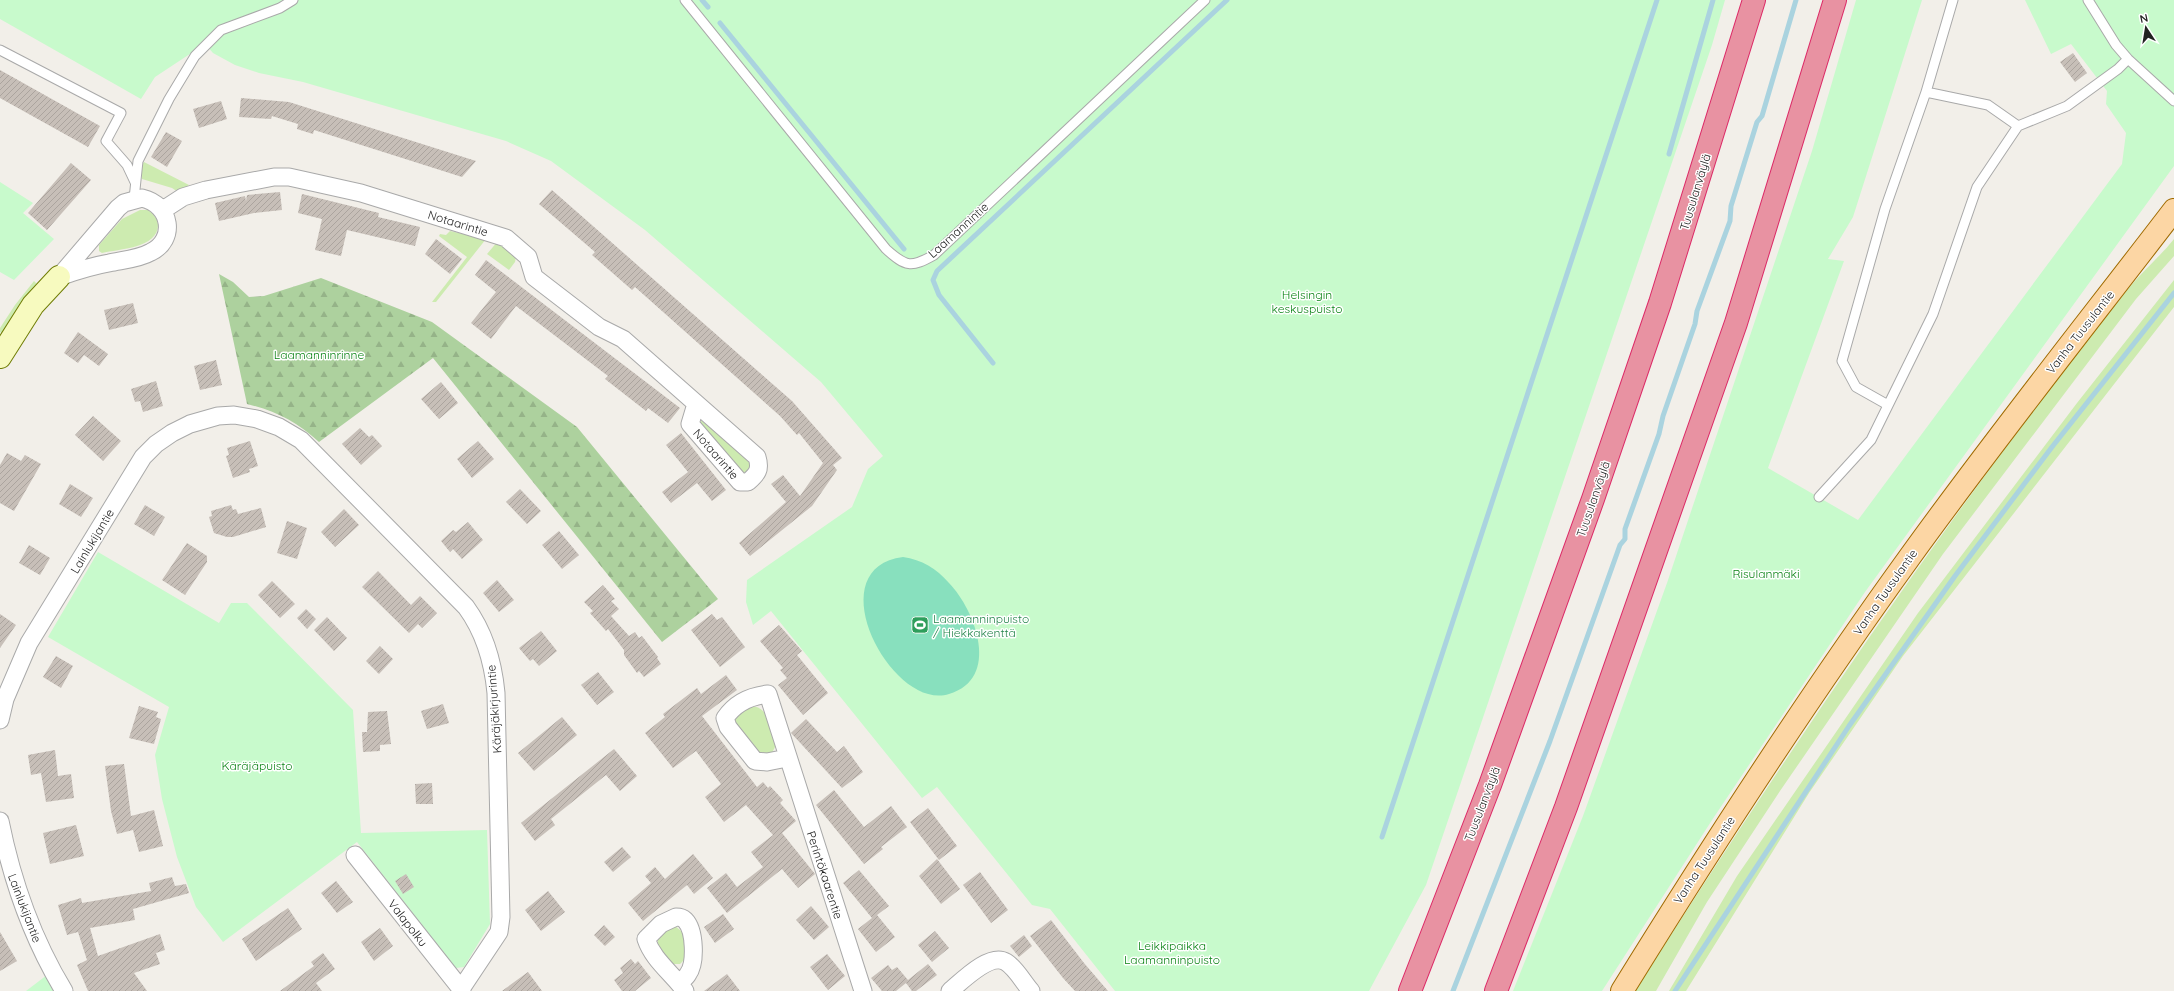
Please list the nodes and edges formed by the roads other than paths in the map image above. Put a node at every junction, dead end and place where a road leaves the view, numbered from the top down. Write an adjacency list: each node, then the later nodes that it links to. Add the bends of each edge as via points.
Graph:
1 (293, 0): 13 (lane, via 280,8 221,30 194,56 138,161)
2 (685, 0): 3 (lane, Laamannintie, via 886,248 898,260 908,264 917,264 934,255)
3 (1205, 0)
4 (1754, 0): 32 (highway, Tuusulanväylä, via 1660,303 1593,499 1490,785)
5 (1835, 0): 33 (highway, via 1736,323 1566,807)
6 (1953, 0): 10 (lane)
7 (2088, 0): 9 (lane, via 2116,45)
8 (0, 50): 13 (lane, via 121,113 106,141 127,165)
9 (2128, 58): 11 (lane); 12 (lane, via 2118,69 2067,106)
10 (1926, 92): 12 (lane, via 1988,105); 20 (lane, via 1885,209 1842,361 1856,387)
11 (2174, 101)
12 (2018, 126): 20 (lane, via 1977,187 1933,314)
13 (135, 182): 14 (lane)
14 (134, 199): 15 (street, via 151,200); 17 (street, via 118,208)
15 (163, 210): 17 (street, via 167,224 166,232 163,241 151,252); 19 (street, Notaarintie, via 183,197 206,190 289,177 361,193 506,238 528,257 534,277 598,327 623,339)
16 (2174, 210): 34 (main road, Vanha Tuusulantie, via 1992,445 1909,558 1825,677 1702,861)
17 (59, 277): 18 (street, via 33,305)
18 (0, 357)
19 (696, 404): 19 (street, Notaarintie, via 757,457 758,473 748,482 740,482 690,424)
20 (1888, 405): 22 (lane, via 1871,440)
21 (234, 415): 23 (street, Lainlukijantie, via 190,424 172,433 143,457 29,643 4,699); 27 (street, Käräjäkirjurintie, via 257,419 279,427 301,440 466,606 477,622 486,644 494,671 496,693 501,917 499,932)
22 (1819, 497)
23 (0, 720)
24 (787, 758): 29 (street, Perintökaarentie)
25 (0, 821): 28 (street, Lainlukijantie, via 9,866 29,923)
26 (355, 855): 27 (street, Valapolku)
27 (461, 990)
28 (64, 991)
29 (863, 991)
30 (950, 991): 31 (street, via 994,960 1009,964)
31 (1030, 991)
32 (1410, 991)
33 (1496, 991)
34 (1622, 991)

